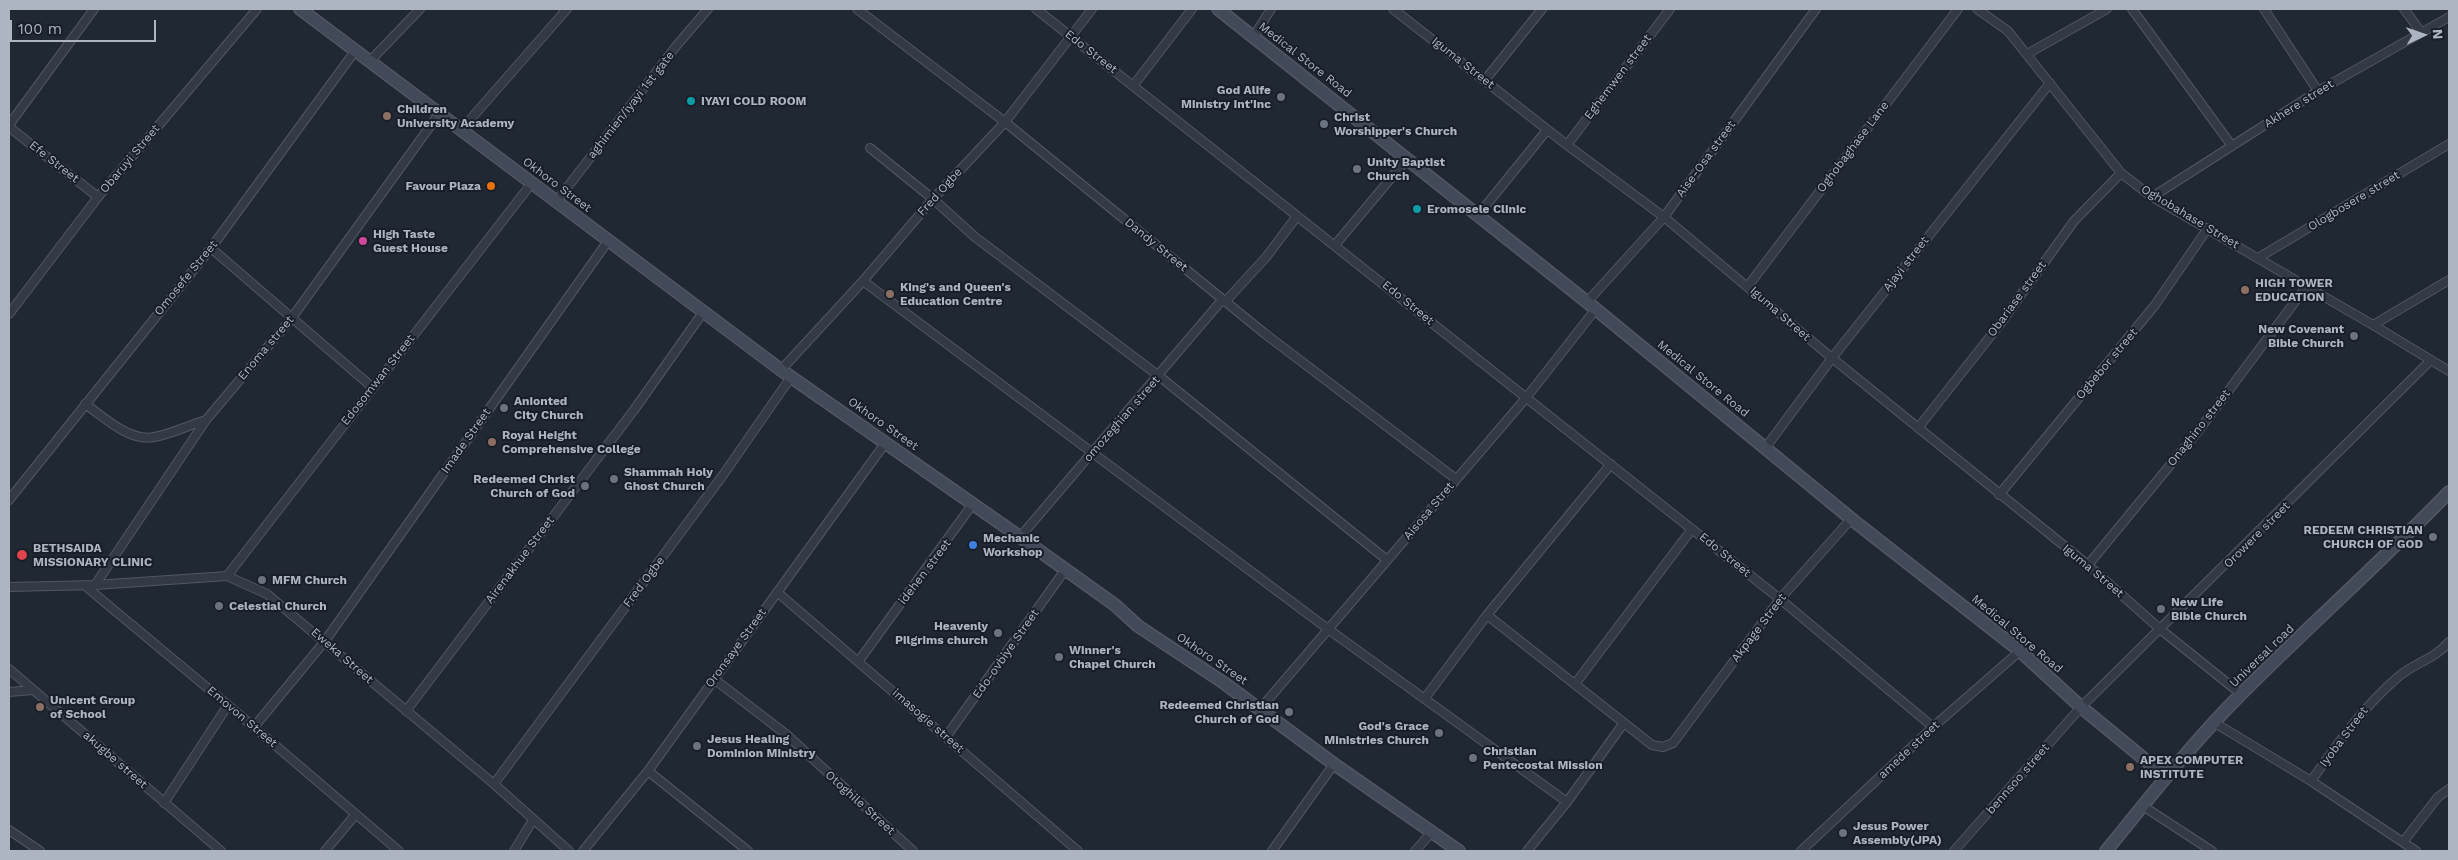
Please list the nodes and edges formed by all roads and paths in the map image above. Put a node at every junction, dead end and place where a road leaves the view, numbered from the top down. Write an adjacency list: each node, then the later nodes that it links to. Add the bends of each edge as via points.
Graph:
1 (94, 9): 36 (street)
2 (257, 9): 46 (street, Obaruyi Street)
3 (300, 9): 27 (street, Okhoro Street)
4 (420, 9): 29 (street)
5 (567, 9): 37 (street)
6 (708, 9): 49 (street, aghimien/iyayi 1st gate)
7 (857, 9): 35 (street, Dandy Street)
8 (1036, 9): 25 (street, Edo Street)
9 (1092, 9): 25 (street, Fred Ogbe)
10 (1192, 9): 32 (street)
11 (1218, 9): 26 (street, Medical Store Road)
12 (1272, 9): 26 (street)
13 (1393, 9): 30 (street, Iguma Street)
14 (1542, 9): 30 (street)
15 (1670, 9): 40 (street, Eghemwen street)
16 (1816, 9): 52 (street, Aise-Osa street)
17 (1958, 9): 60 (street, Oghobaghase Lane)
18 (1977, 9): 28 (street, Oghobahase Street, via 2008,31)
19 (2107, 9): 28 (street)
20 (2132, 9): 41 (street)
21 (2264, 9): 33 (street)
22 (2404, 9): 24 (street)
23 (2449, 17): 24 (street, Akhere street)
24 (2422, 32): 33 (street, Akhere street)
25 (1070, 36): 32 (street, Edo Street); 35 (street, Fred Ogbe)
26 (1254, 36): 43 (street, Medical Store Road)
27 (355, 51): 29 (street, Okhoro Street); 56 (street, Omosefe Street)
28 (2027, 54): 31 (street, Oghobahase Street)
29 (370, 61): 34 (street, Okhoro Street)
30 (1485, 80): 38 (street, Iguma Street)
31 (2050, 83): 44 (street, Oghobahase Street); 68 (street, Ajayi street)
32 (1134, 86): 51 (street, Edo Street)
33 (2318, 91): 41 (street, Akhere street)
34 (438, 114): 37 (street, Okhoro Street); 66 (street, Enoma street)
35 (1005, 122): 48 (street, Fred Ogbe); 62 (street, Dandy Street)
36 (9, 126): 46 (street, Efe Street)
37 (461, 130): 45 (street, Okhoro Street)
38 (1547, 130): 40 (street, Iguma Street); 50 (street)
39 (2449, 144): 57 (street, Ologbosere street)
40 (1567, 145): 52 (street, Iguma Street)
41 (2232, 146): 47 (street, Akhere street)
42 (870, 148): 48 (street)
43 (1408, 159): 50 (street, Medical Store Road); 55 (street)
44 (2121, 173): 47 (street, Oghobahase Street); 78 (street, Obariase street, via 2074,221 2000,324)
45 (531, 184): 49 (street, Okhoro Street); 74 (street, Edosomwan Street)
46 (98, 197): 65 (street, Obaruyi Street)
47 (2152, 197): 53 (street, Oghobahase Street)
48 (933, 199): 59 (street, Fred Ogbe); 72 (street, via 975,237)
49 (556, 202): 54 (street, Okhoro Street)
50 (1478, 214): 63 (street, Medical Store Road)
51 (1297, 216): 55 (street, Edo Street); 62 (street, omozeghian street, via 1267,256)
52 (1664, 217): 60 (street, Iguma Street); 63 (street, Aise-Osa street)
53 (2208, 228): 57 (street, Oghobahase Street); 85 (street, Ogbebor street, via 2155,305)
54 (608, 242): 64 (street, Okhoro Street); 103 (street, Imade Street)
55 (1335, 245): 75 (street, Edo Street)
56 (211, 248): 66 (street); 76 (street, Omosefe Street)
57 (2258, 258): 61 (street, Oghobahase Street)
58 (2449, 280): 67 (street)
59 (862, 282): 70 (street, Fred Ogbe); 81 (street)
60 (1748, 286): 68 (street, Iguma Street)
61 (2306, 287): 67 (street, Oghobahase Street); 92 (street, Onaghino street, via 2199,430)
62 (1224, 301): 72 (street, omozeghian street); 83 (street, Dandy Street)
63 (1591, 306): 75 (street, Aisosa Stret); 80 (street, Medical Store Road)
64 (704, 311): 70 (street, Okhoro Street); 117 (street, Airenakhue Street, via 634,410)
65 (9, 314)
66 (291, 319): 74 (street); 77 (street, Enoma street)
67 (2374, 325): 69 (street, Oghobahase Street)
68 (1832, 358): 78 (street, Iguma Street); 80 (street, Ajayi street)
69 (2431, 360): 71 (street, Oghobahase Street); 101 (street, Orowere street)
70 (781, 370): 73 (street, Okhoro Street)
71 (2449, 371)
72 (1160, 376): 81 (street, omozeghian street); 91 (street)
73 (791, 377): 79 (street, Okhoro Street); 127 (street, Fred Ogbe, via 723,475)
74 (372, 388): 94 (street, Edosomwan Street)
75 (1526, 398): 82 (street, Edo Street); 83 (street, Aisosa Stret)
76 (85, 404): 77 (street, via 118,428 145,437 160,436); 86 (street, Omosefe Street)
77 (206, 420): 95 (street, Enoma street)
78 (1918, 428): 85 (street, Iguma Street)
79 (886, 442): 87 (street, Okhoro Street); 98 (street, Oronsaye Street)
80 (1766, 447): 88 (street, Medical Store Road)
81 (1094, 453): 90 (street, omozeghian street); 102 (street)
82 (1611, 464): 89 (street, Edo Street); 100 (street)
83 (1456, 479): 91 (street, Aisosa Stret)
84 (2449, 492): 112 (street, Universal road, via 2383,560)
85 (1999, 495): 92 (street, Iguma Street)
86 (9, 500)
87 (972, 505): 90 (street, Okhoro Street); 106 (street, idehen street)
88 (1850, 519): 99 (street, Akpage Street); 105 (street, Medical Store Road)
89 (1692, 529): 99 (street, Edo Street); 109 (street)
90 (1020, 537): 93 (street, Okhoro Street)
91 (1388, 560): 102 (street, Aisosa Stret)
92 (2088, 565): 101 (street, Iguma Street)
93 (1065, 570): 116 (street, Okhoro Street, via 1115,605 1138,626); 122 (street, Edo-ovbiye Street)
94 (227, 576): 95 (street, Eweka Street); 103 (street, Eweka Street, via 267,594)
95 (96, 584): 96 (street, Eweka Street)
96 (84, 585): 97 (street, Eweka Street); 114 (street, Emovon Street)
97 (9, 587)
98 (777, 592): 106 (street, imasogie street); 108 (street, Oronsaye Street)
99 (1780, 599): 119 (street, Akpage Street, via 1673,743 1663,747 1652,745); 120 (street, Edo Street)
100 (1487, 616): 109 (street); 113 (street)
101 (2160, 628): 112 (street, Iguma Street); 115 (street, Orowere street)
102 (1328, 630): 113 (street); 116 (street, Aisosa Stret)
103 (325, 641): 117 (street, Eweka Street); 121 (street, Imade Street)
104 (2449, 642): 126 (street, Iyoba Street, via 2441,652 2400,675 2360,712)
105 (2020, 651): 115 (street, Medical Store Road); 120 (street, amede street)
106 (858, 662): 122 (street, imasogie street)
107 (9, 669): 110 (street, akugbe street)
108 (714, 679): 124 (street, Oronsaye Street); 145 (street, Otoghile Street, via 787,735)
109 (1575, 684): 119 (street)
110 (33, 690): 111 (street); 130 (street, akugbe street)
111 (9, 692)
112 (2241, 694): 118 (street, Universal road)
113 (1425, 698): 129 (street)
114 (228, 704): 121 (street, Emovon Street); 130 (street)
115 (2081, 707): 125 (street, Medical Store Road); 152 (street, bennsoo street)
116 (1260, 709): 123 (street, Okhoro Street)
117 (406, 711): 127 (street, Eweka Street)
118 (2215, 723): 125 (street, Universal road); 126 (street, Iyoba Street)
119 (1624, 724): 129 (street)
120 (1933, 726): 151 (street, amede street)
121 (254, 727): 132 (street, Emovon Street)
122 (946, 737): 146 (street, imasogie street)
123 (1334, 764): 135 (street, Okhoro Street); 147 (street)
124 (648, 771): 143 (street, Oronsaye Street); 144 (street)
125 (2166, 776): 131 (street, Universal road)
126 (2311, 780): 136 (street, Iyoba Street)
127 (494, 784): 133 (street, Eweka Street)
128 (2449, 789): 136 (street, via 2438,797)
129 (1567, 802): 150 (street)
130 (164, 803): 138 (street, akugbe street)
131 (2143, 806): 153 (street, Universal road); 154 (street)
132 (356, 814): 139 (street); 140 (street, Emovon Street)
133 (533, 820): 141 (street); 142 (street, Eweka Street)
134 (9, 830): 137 (street)
135 (1431, 832): 148 (street); 149 (street, Okhoro Street)
136 (2403, 842): 155 (street, Iyoba Street)
137 (40, 851)
138 (221, 851)
139 (325, 851)
140 (399, 851)
141 (514, 851)
142 (569, 851)
143 (583, 851)
144 (748, 851)
145 (913, 851)
146 (1078, 851)
147 (1272, 851)
148 (1415, 851)
149 (1458, 851)
150 (1527, 851)
151 (1801, 851)
152 (1954, 851)
153 (2106, 851)
154 (2212, 851)
155 (2416, 851)

